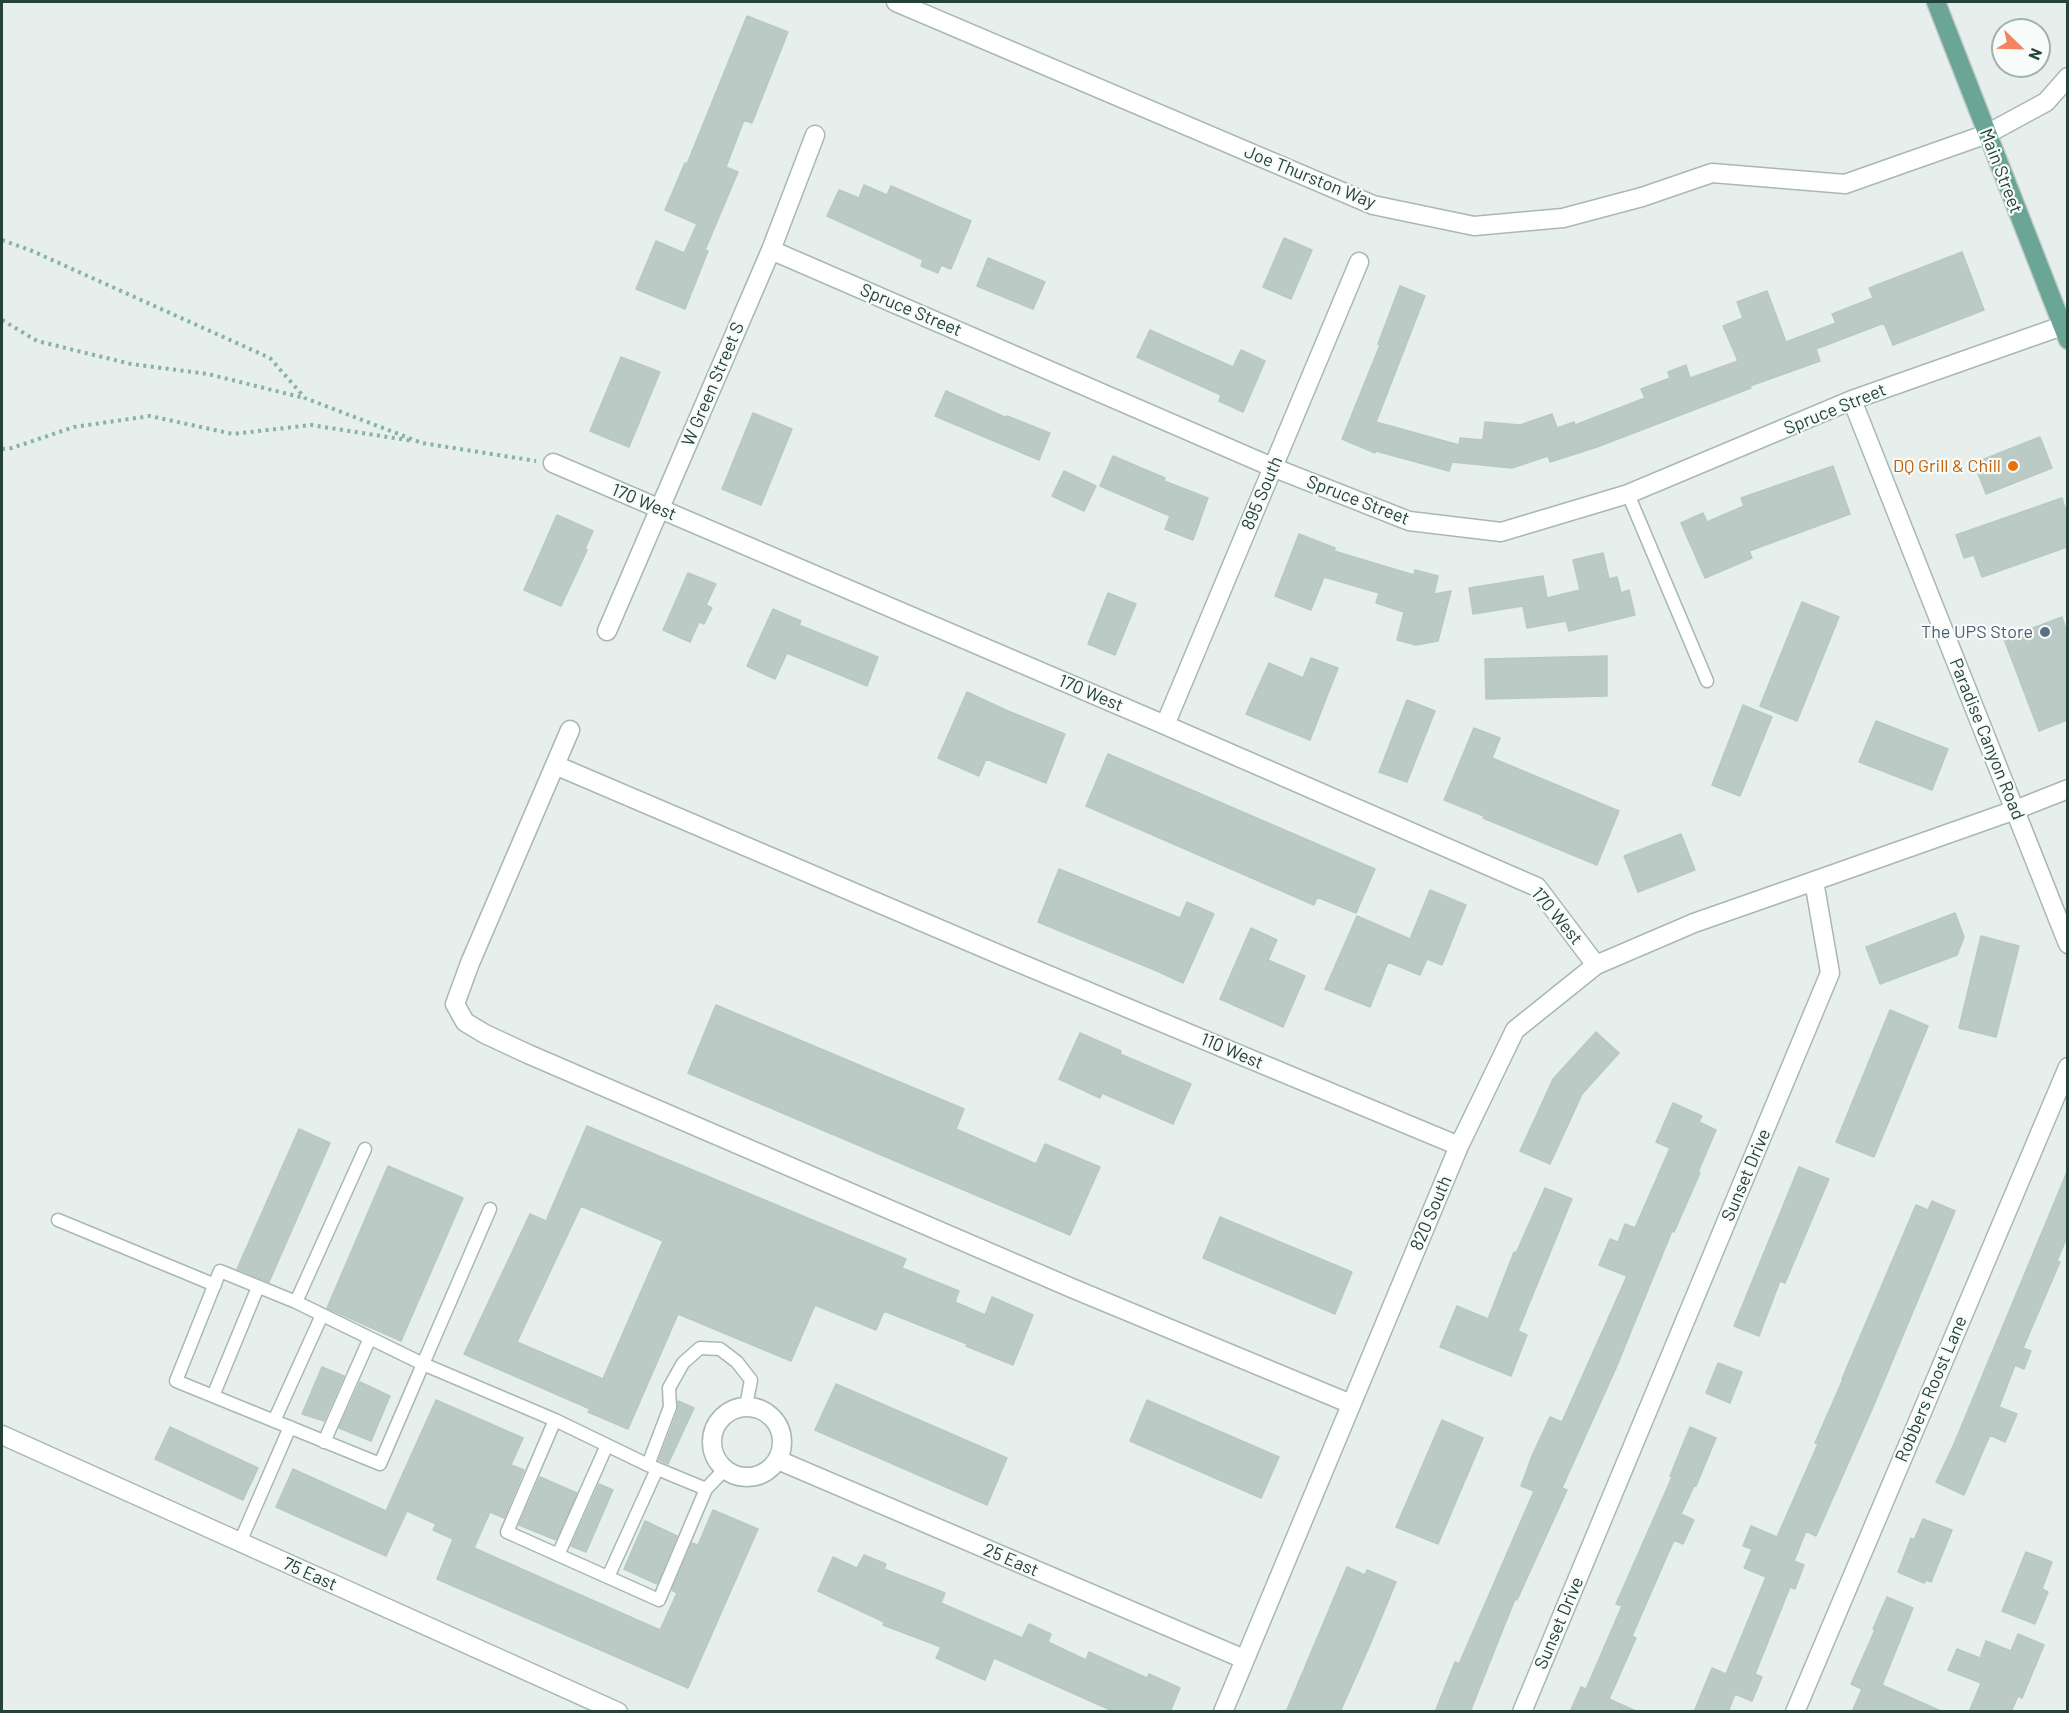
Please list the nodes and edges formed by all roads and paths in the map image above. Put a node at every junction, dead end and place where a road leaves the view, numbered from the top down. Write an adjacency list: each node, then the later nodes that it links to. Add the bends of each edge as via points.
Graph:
1 (896, 2): 4 (street, Joe Thurston Way, via 1373,205 1474,226 1563,218 1712,174 1845,184)
2 (1936, 2): 4 (main road, Main Street)
3 (2067, 77): 4 (street, Joe Thurston Way, via 2046,102)
4 (1987, 134): 10 (main road, Main Street)
5 (814, 135): 7 (street, W Green Street S)
6 (2, 240): 11 (path, via 270,358)
7 (771, 250): 16 (street, Spruce Street); 18 (street, W Green Street S)
8 (1359, 262): 16 (street, 895 South)
9 (2, 320): 11 (path, via 37,341 131,364 208,374)
10 (2065, 333): 12 (street, Spruce Street)
11 (305, 398): 13 (path)
12 (1852, 400): 17 (street, Spruce Street); 25 (street, Paradise Canyon Road)
13 (423, 443): 14 (path, via 311,425 233,434 150,416 74,427); 15 (path)
14 (2, 449)
15 (553, 463): 18 (street, 170 West)
16 (1272, 467): 17 (street, Spruce Street, via 1409,521 1501,532); 21 (street, 895 South)
17 (1628, 494): 20 (lane)
18 (660, 509): 19 (street, W Green Street S); 21 (street, 170 West)
19 (607, 631)
20 (1707, 681)
21 (1165, 725): 28 (street, 170 West, via 1537,886)
22 (570, 730): 23 (street)
23 (555, 765): 30 (street, 110 West); 41 (street, via 455,1004 465,1022 539,1059)
24 (2067, 789): 25 (street)
25 (2015, 810): 26 (street); 27 (street, Paradise Canyon Road)
26 (1814, 881): 28 (street, 820 South, via 1694,923); 59 (street, Sunset Drive, via 1830,973)
27 (2067, 944)
28 (1596, 965): 30 (street, 820 South, via 1515,1030)
29 (2067, 1067): 60 (street, Robbers Roost Lane)
30 (1459, 1146): 41 (street, 820 South)
31 (365, 1149): 36 (lane)
32 (490, 1209): 39 (lane)
33 (58, 1220): 34 (lane)
34 (215, 1285): 35 (lane, via 220,1271); 40 (lane, via 176,1381)
35 (258, 1287): 36 (lane); 40 (lane)
36 (296, 1302): 37 (lane)
37 (322, 1315): 38 (lane); 44 (lane)
38 (369, 1338): 39 (lane); 47 (lane)
39 (423, 1364): 43 (lane); 47 (lane, via 380,1464)
40 (213, 1396): 44 (lane)
41 (1351, 1404): 56 (street, 820 South)
42 (746, 1406): 49 (street, via 766,1412 780,1428 783,1439); 50 (lane, via 751,1380 737,1362 720,1348 700,1348 683,1363 669,1388 670,1407); 51 (street, via 728,1412 716,1425 712,1449)
43 (555, 1420): 48 (lane); 54 (lane, via 507,1533)
44 (274, 1421): 45 (lane)
45 (290, 1427): 47 (lane); 53 (lane)
46 (2, 1435): 53 (street, 75 East)
47 (324, 1442)
48 (607, 1445): 50 (lane); 54 (lane)
49 (778, 1460): 51 (street, via 759,1476 735,1476); 56 (street, 25 East)
50 (653, 1467): 52 (lane); 55 (lane)
51 (724, 1470): 52 (lane)
52 (706, 1489): 55 (lane, via 659,1600)
53 (240, 1542): 57 (street, 75 East)
54 (558, 1555): 55 (lane)
55 (608, 1577)
56 (1244, 1659): 58 (street, 820 South)
57 (618, 1712)
58 (1224, 1712)
59 (1522, 1712)
60 (1795, 1712)

